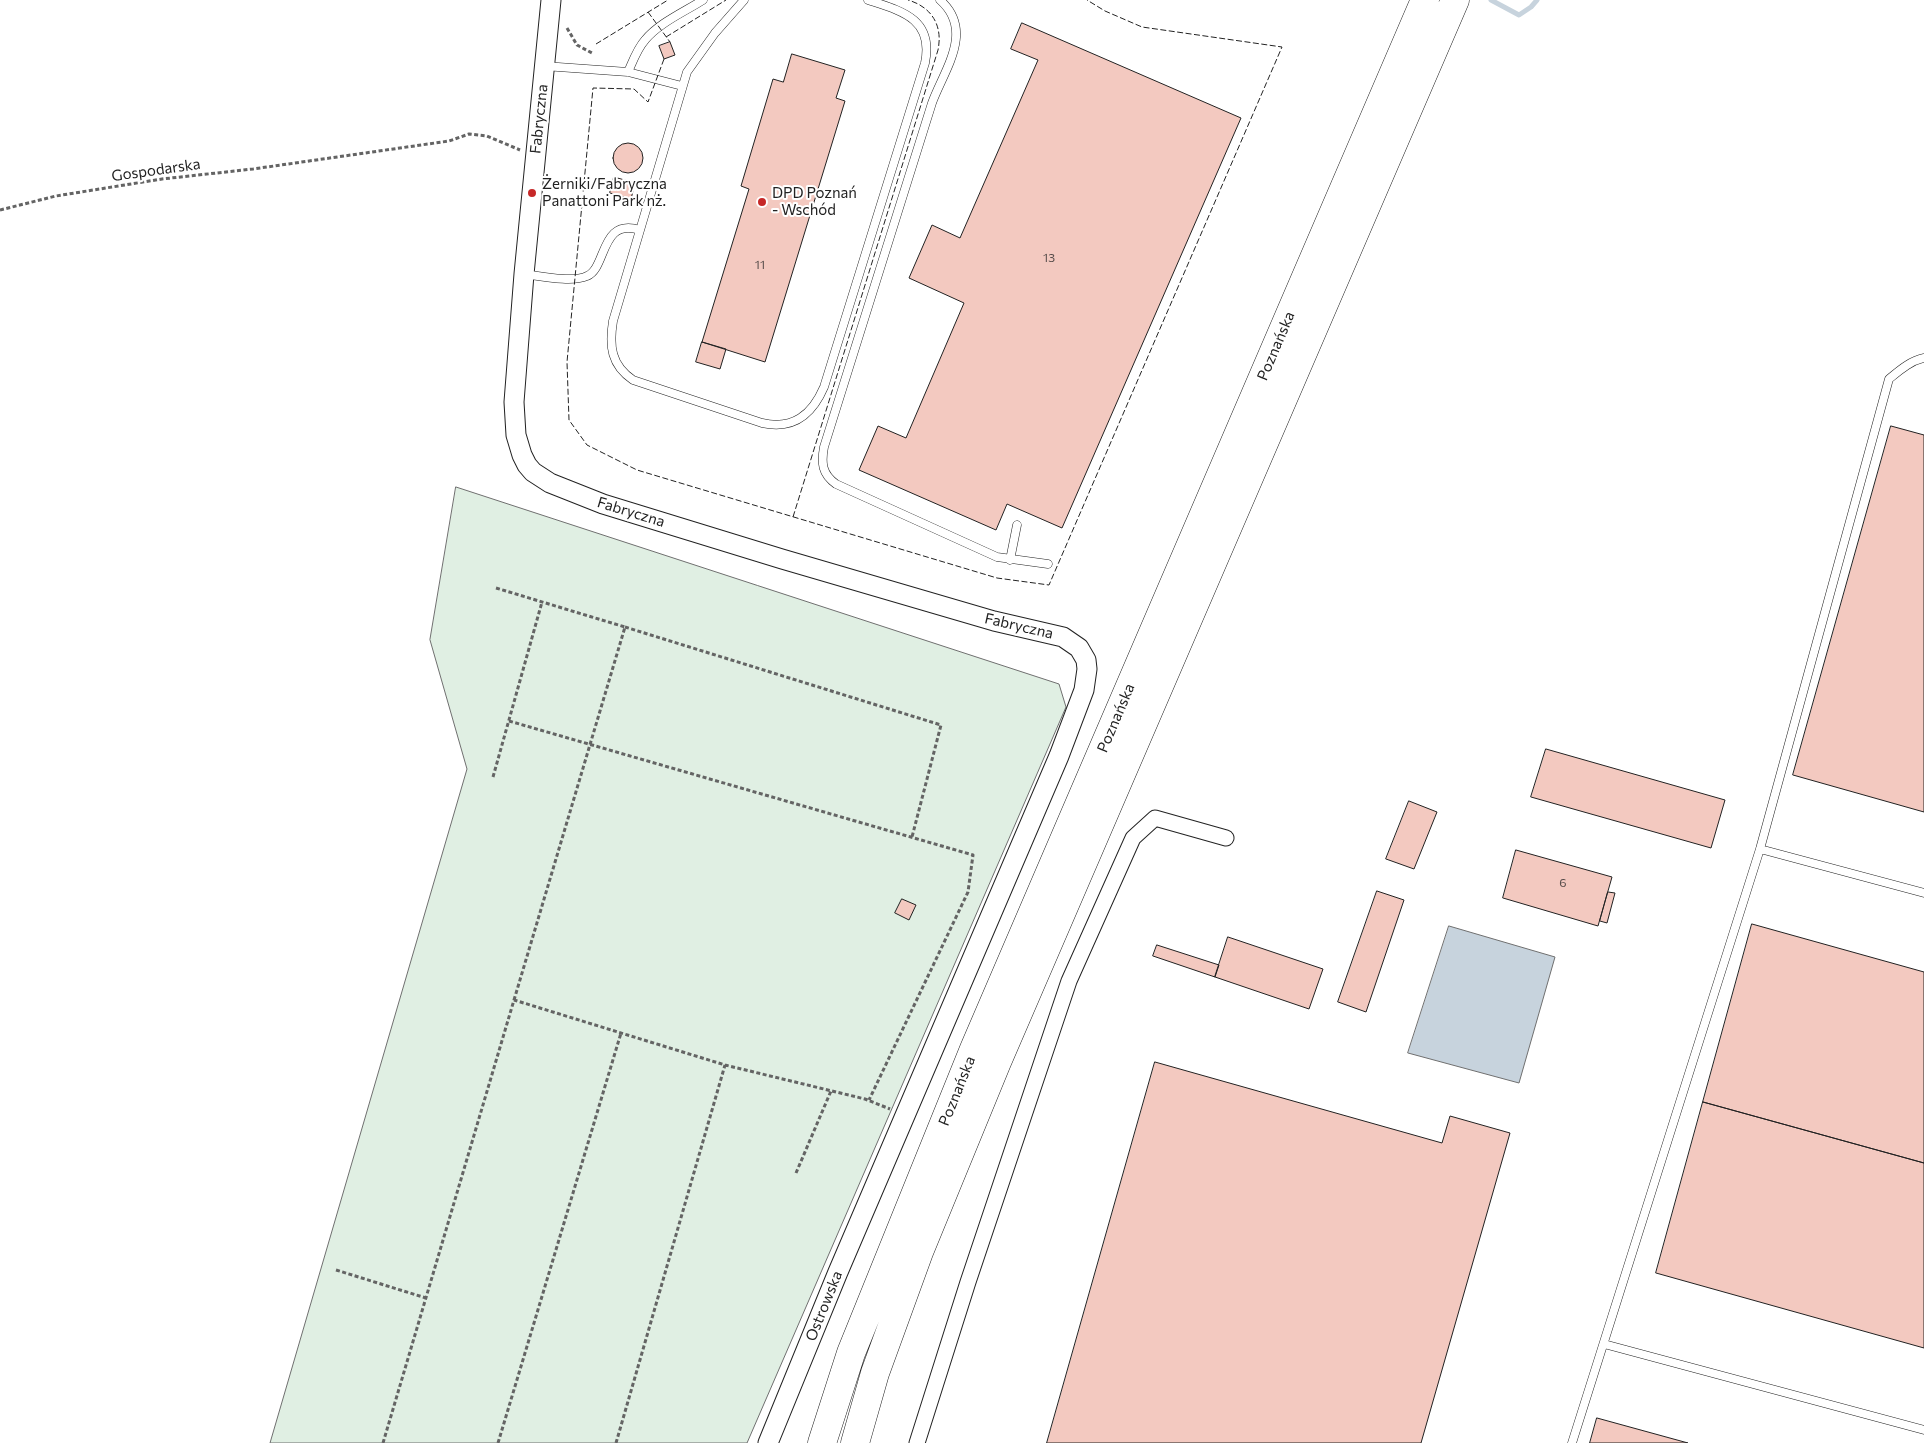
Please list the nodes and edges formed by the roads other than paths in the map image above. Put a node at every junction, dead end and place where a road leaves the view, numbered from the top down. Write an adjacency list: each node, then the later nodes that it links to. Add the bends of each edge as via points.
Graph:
1 (551, 0): 8 (street, Fabryczna)
2 (703, 0): 9 (lane, via 645,40)
3 (744, 0): 10 (lane, via 696,57)
4 (868, 0): 11 (lane, via 901,11 917,22 925,36 927,54 824,387 811,409 798,420 772,425 643,385 624,374 612,356 611,332)
5 (940, 0): 15 (lane, via 954,21 955,49 932,102 824,447 822,463 827,476 836,484 988,554)
6 (1425, 0): 24 (highway, Poznańska, via 974,1049 851,1353)
7 (1454, 0): 25 (highway, Poznańska, via 997,1062 919,1252 875,1373)
8 (544, 66): 9 (lane); 12 (street, Fabryczna)
9 (628, 72): 10 (lane)
10 (682, 86): 11 (lane)
11 (640, 230): 12 (lane, via 625,228 614,235 587,276 574,279)
12 (524, 274): 20 (street, Fabryczna, via 514,421 518,445 533,472 561,488 622,509 994,621 1063,637 1078,648 1086,660 1084,690 1059,756)
13 (1924, 358): 18 (lane, via 1903,367 1889,379)
14 (1017, 525): 15 (lane)
15 (1010, 560): 16 (lane)
16 (1048, 564)
17 (1226, 838): 26 (street, via 1155,818 1133,838 1069,981)
18 (1760, 849): 19 (lane); 21 (lane)
19 (1924, 893)
20 (905, 1115): 23 (street, Ostrowska)
21 (1604, 1344): 22 (lane); 27 (lane)
22 (1924, 1430)
23 (768, 1443)
24 (822, 1443)
25 (855, 1443)
26 (917, 1443)
27 (1572, 1443)

